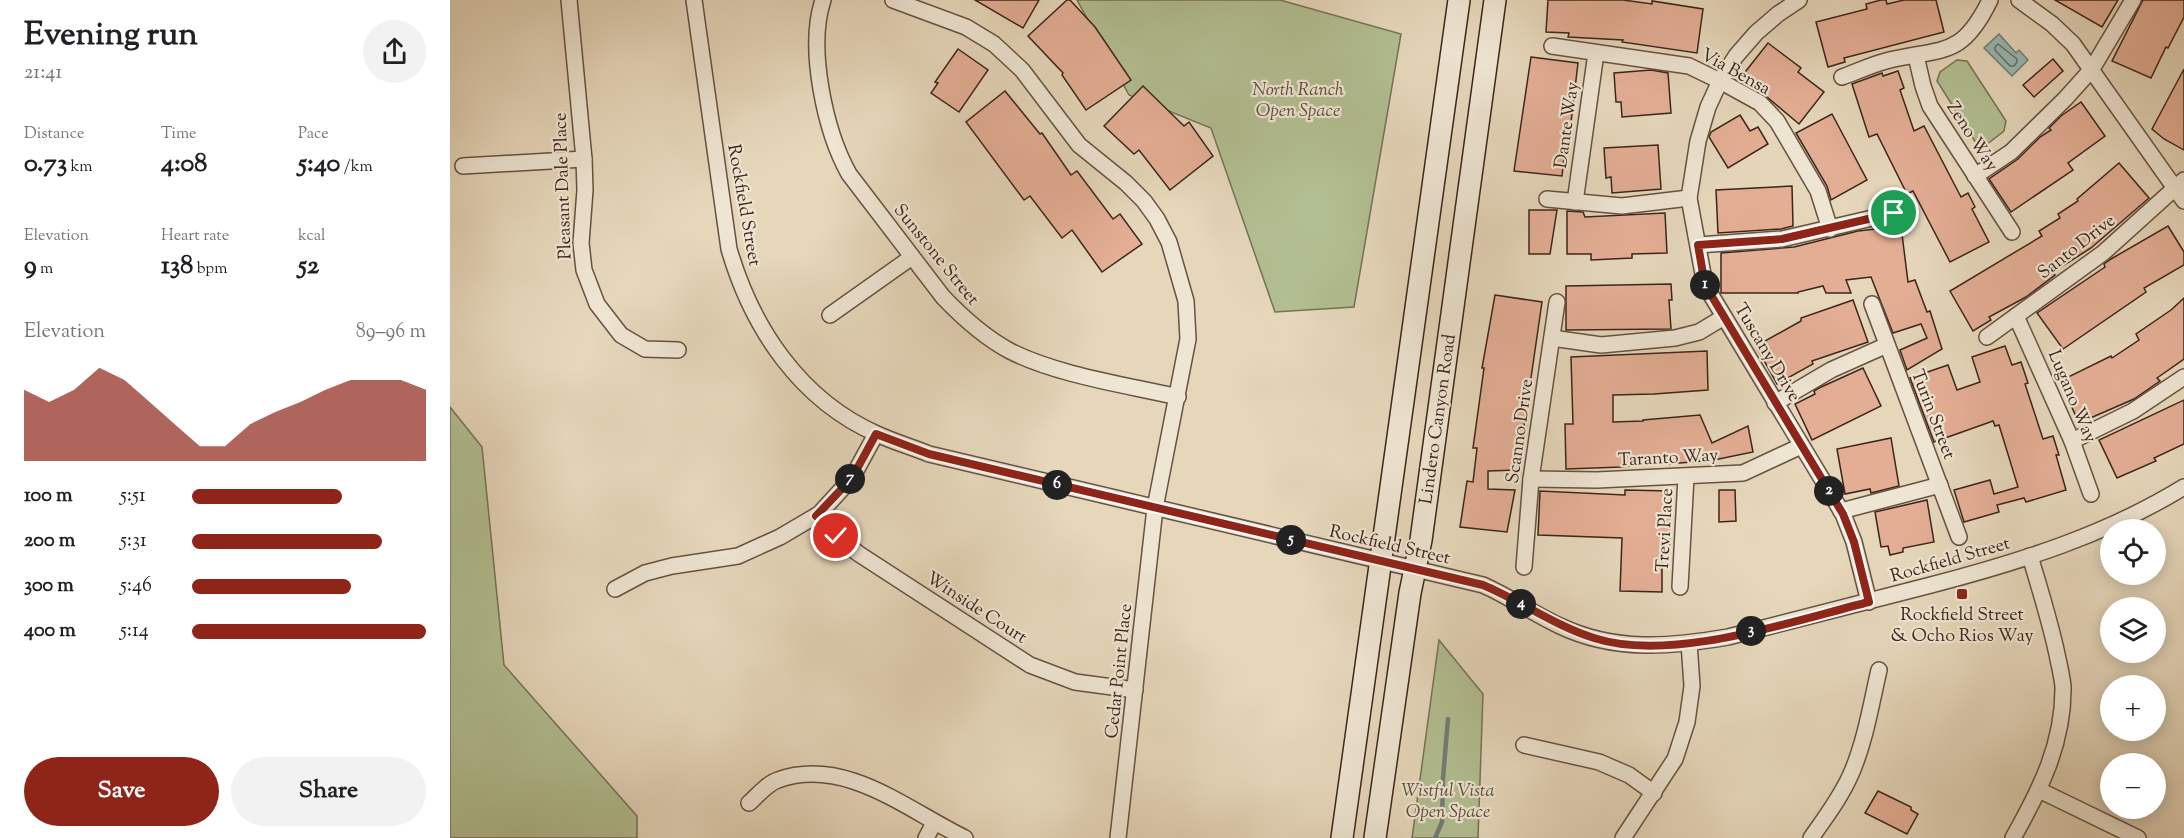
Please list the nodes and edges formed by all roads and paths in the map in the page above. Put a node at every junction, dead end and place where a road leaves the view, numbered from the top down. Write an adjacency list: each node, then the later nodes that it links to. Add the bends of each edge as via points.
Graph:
1 (569, 0): 17 (street, Pleasant Dale Place)
2 (694, 0): 41 (street, Rockfield Street, via 729,249 746,297 762,329 799,378 833,407)
3 (823, 0): 28 (street, Sunstone Street, via 818,66 830,132 849,174)
4 (892, 0): 39 (street, Cedar Point Place, via 966,27 994,44 1022,70 1079,145 1126,183 1150,210 1169,242 1186,301 1188,339)
5 (1459, 0): 54 (main road, Lindero Canyon Road)
6 (1495, 0): 56 (main road, Lindero Canyon Road)
7 (1799, 0): 16 (street, Tuscany Drive, via 1756,33)
8 (1990, 0): 13 (street, via 1965,38 1944,51)
9 (2019, 0): 14 (street, via 2073,44)
10 (2133, 0): 14 (street)
11 (1552, 46): 12 (street, Via Bensa)
12 (1596, 53): 16 (street, Via Bensa, via 1689,66); 23 (street, Dante Way)
13 (1916, 56): 15 (street, via 1885,61); 19 (street, Zeno Way, via 1930,106)
14 (2091, 70): 19 (street, via 2011,152); 20 (street)
15 (1842, 77)
16 (1720, 81): 21 (street, Tuscany Drive, via 1698,141); 25 (street, Via Bensa, via 1760,104 1777,121 1818,191)
17 (584, 159): 18 (street); 37 (street, Pleasant Dale Place, via 580,243 597,304 621,335 645,349)
18 (463, 166)
19 (1975, 176): 26 (street, Zeno Way)
20 (2181, 190): 32 (street, Santo Drive, via 2103,254)
21 (1689, 198): 23 (street, via 1622,206); 27 (street, Tuscany Drive)
22 (1547, 199): 23 (street)
23 (1575, 202)
24 (1894, 213): 25 (street)
25 (1830, 229): 27 (street, via 1782,239)
26 (2012, 232)
27 (1698, 245): 33 (street, Tuscany Drive, via 1705,285)
28 (912, 257): 31 (street); 39 (street, Sunstone Street, via 959,314 1011,351 1055,368)
29 (1557, 302): 35 (street, Scanno Drive)
30 (1872, 304): 36 (street, Turin Street)
31 (830, 315)
32 (2016, 316): 34 (street, Santo Drive); 42 (street, Lugano Way)
33 (1724, 317): 35 (street, via 1699,332 1675,338 1601,345); 40 (street, Tuscany Drive)
34 (1987, 337)
35 (1552, 338): 45 (street, Scanno Drive)
36 (1887, 345): 40 (street, via 1831,370); 46 (street, Turin Street)
37 (678, 350)
38 (2184, 377): 42 (street, via 2133,411)
39 (1178, 397): 49 (street, Cedar Point Place)
40 (1775, 403): 43 (street, Tuscany Drive)
41 (876, 434): 49 (street, Rockfield Street, via 929,454); 51 (street, via 852,478)
42 (2072, 441): 48 (street, Lugano Way)
43 (1801, 446): 44 (street, Taranto Way, via 1743,473); 50 (street, Tuscany Drive)
44 (1686, 477): 45 (street, Taranto Way); 57 (street, Trevi Place)
45 (1532, 479): 55 (street, Scanno Drive)
46 (1940, 485): 50 (street); 52 (street, Turin Street)
47 (2184, 487): 53 (street, Rockfield Street, via 2118,523)
48 (2091, 494)
49 (1155, 508): 54 (street, Rockfield Street); 62 (street, Cedar Point Place)
50 (1841, 511): 59 (street, Tuscany Drive, via 1854,542)
51 (816, 516): 58 (street, via 738,556 645,573); 62 (street, Winside Court, via 859,554 1030,665 1075,682)
52 (1959, 537)
53 (2030, 556): 59 (street, Rockfield Street); 64 (street, via 2063,684 2056,742)
54 (1382, 562): 56 (street, Rockfield Street); 71 (main road, Lindero Canyon Road)
55 (1524, 567)
56 (1414, 570): 60 (street, Rockfield Street, via 1483,585 1561,626 1597,639 1641,646); 72 (main road, Lindero Canyon Road)
57 (1680, 586)
58 (615, 589)
59 (1869, 602): 60 (street, Rockfield Street)
60 (1689, 643): 65 (street, via 1692,687 1687,722 1674,759)
61 (1879, 670): 74 (street, via 1850,776)
62 (1135, 690): 70 (street, Cedar Point Place)
63 (1524, 745): 65 (street, via 1599,762)
64 (2039, 790): 75 (street); 76 (street)
65 (1654, 793): 73 (street)
66 (749, 803): 67 (street, via 775,780 804,774 830,776 874,788)
67 (934, 823): 68 (street); 69 (street)
68 (926, 838)
69 (964, 838)
70 (1118, 838)
71 (1342, 838)
72 (1375, 838)
73 (1623, 838)
74 (1811, 838)
75 (2013, 838)
76 (2138, 838)

